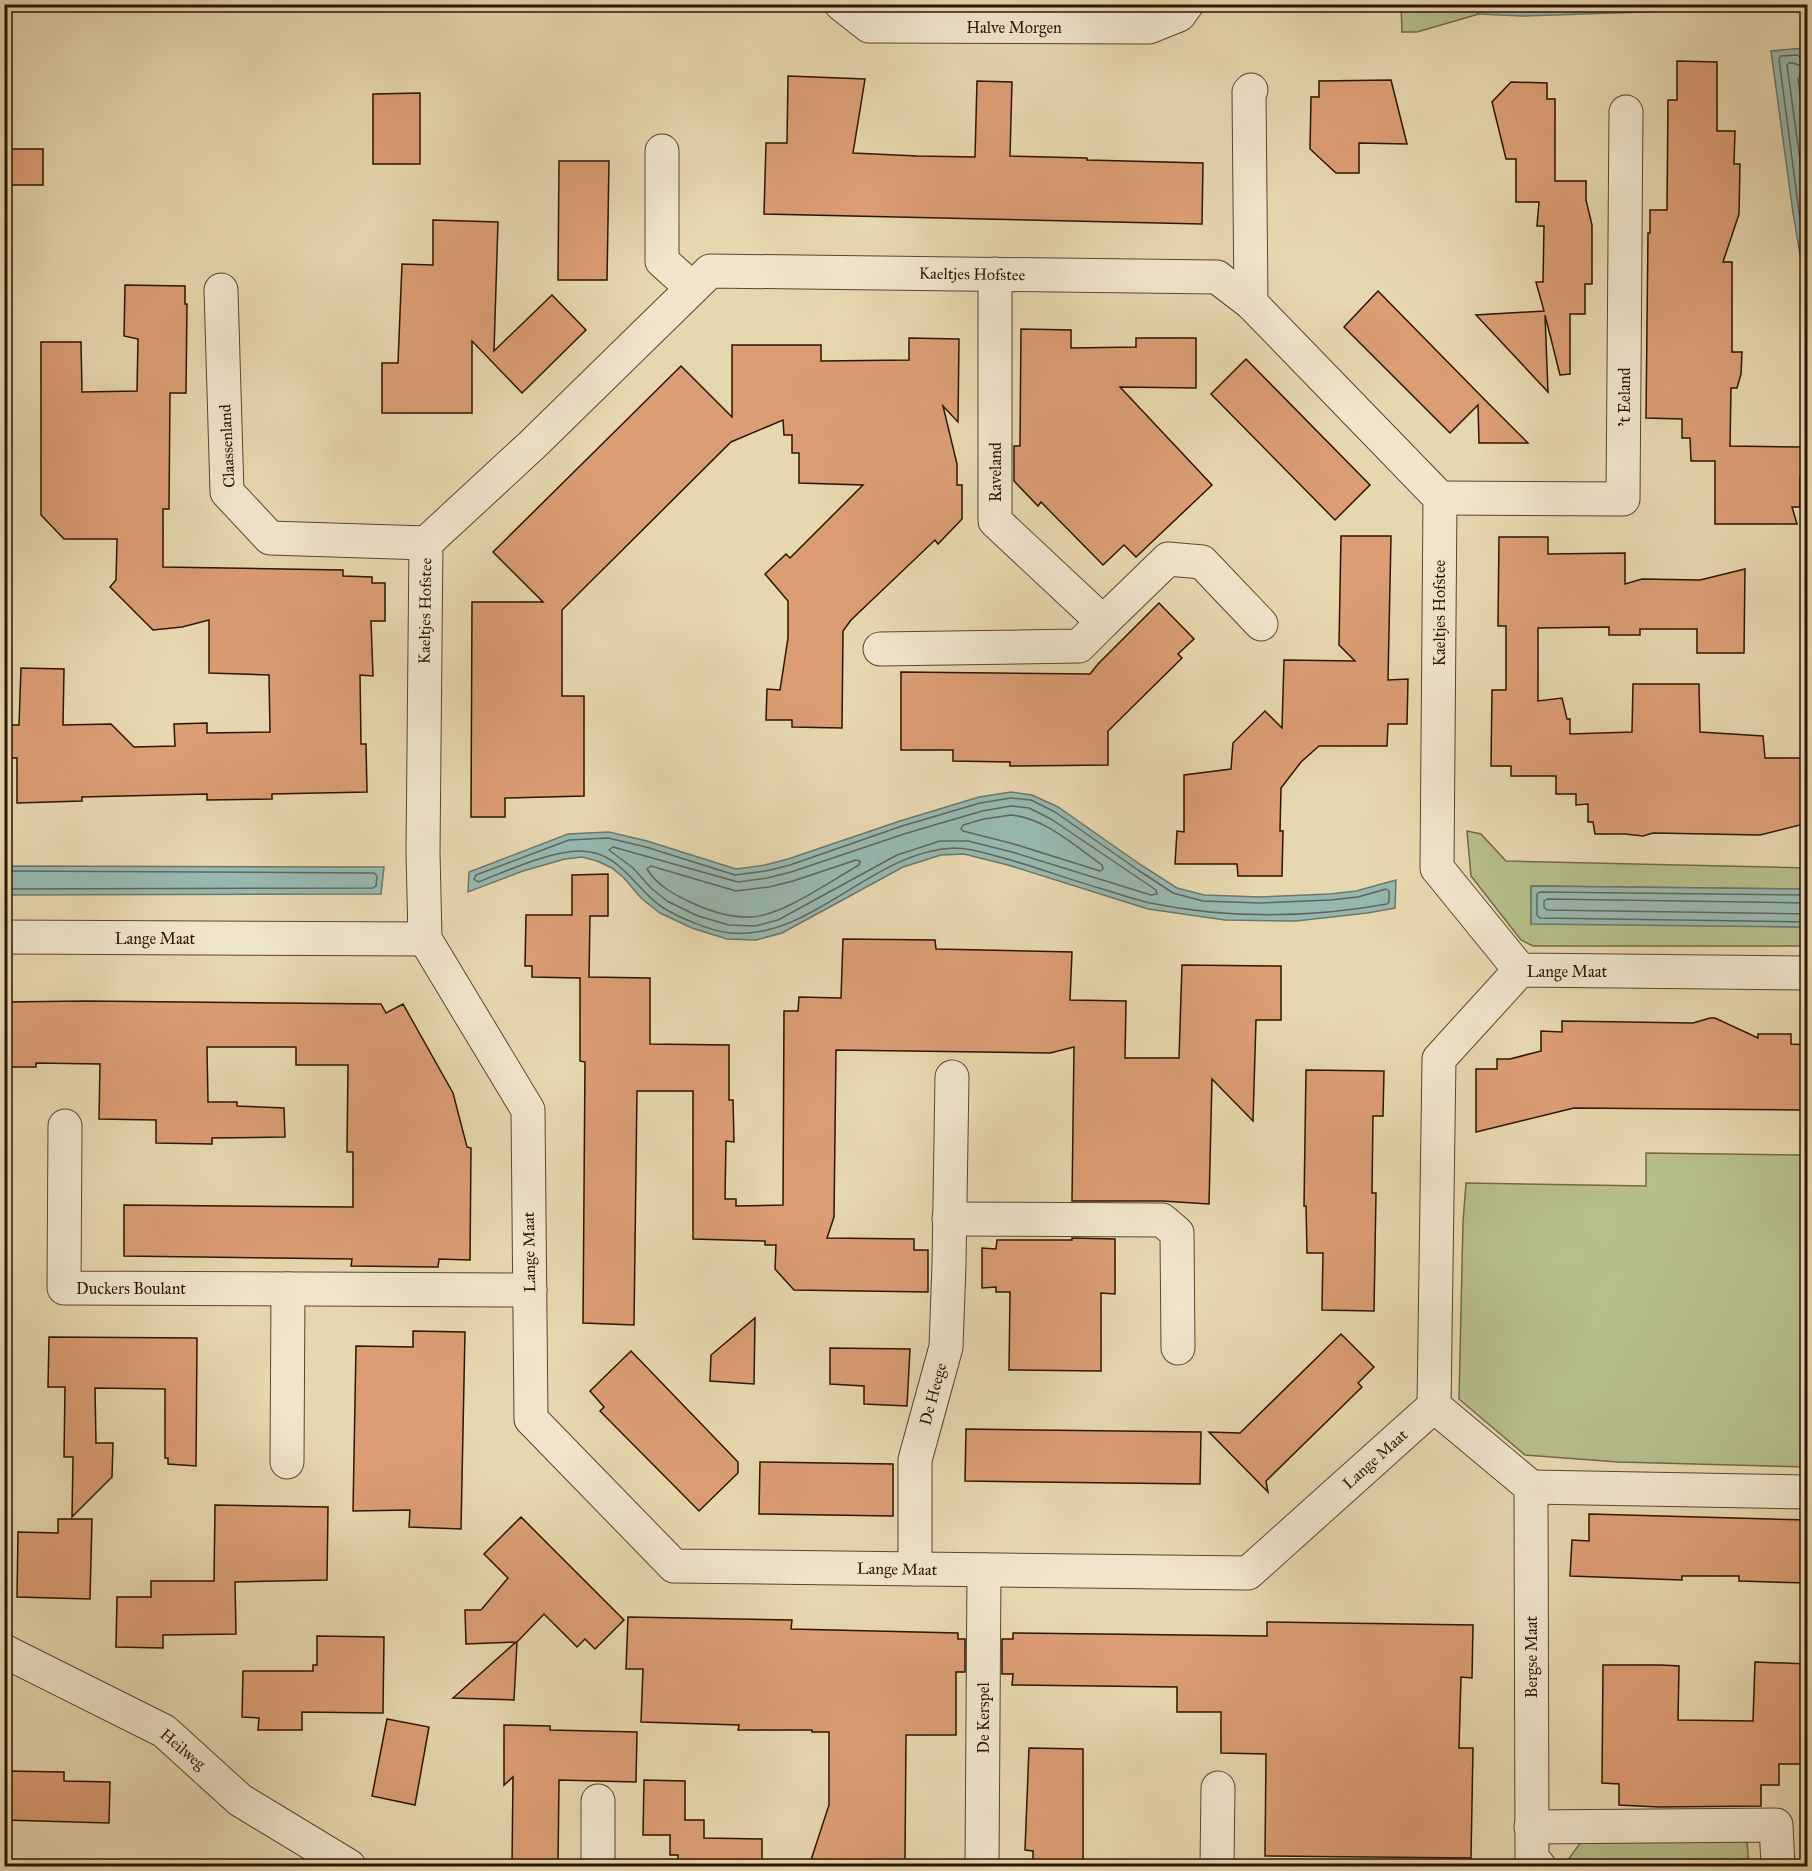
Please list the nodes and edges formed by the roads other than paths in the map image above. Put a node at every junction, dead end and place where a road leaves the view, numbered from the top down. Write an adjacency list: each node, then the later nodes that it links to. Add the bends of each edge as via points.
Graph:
1 (841, 4): 2 (street, Halve Morgen, via 869,26 900,27 1149,27 1179,15)
2 (1187, 4)
3 (1251, 90): 9 (street)
4 (1626, 112): 10 (street, 't Eeland, via 1623,499)
5 (662, 151): 7 (street, via 662,261)
6 (995, 274): 7 (street, Kaeltjes Hofstee, via 710,271); 9 (street, Kaeltjes Hofstee, via 1217,277); 12 (street, Raveland, via 995,521)
7 (692, 288): 11 (street, Kaeltjes Hofstee)
8 (221, 290): 11 (street, Claassenland, via 227,492 270,538)
9 (1251, 303): 10 (street, Kaeltjes Hofstee)
10 (1440, 498): 17 (street, Kaeltjes Hofstee, via 1437,868)
11 (426, 543): 16 (street, Kaeltjes Hofstee)
12 (1103, 622): 13 (street, via 1168,559 1202,562); 14 (street, via 1078,646)
13 (1261, 624)
14 (880, 649)
15 (4, 937): 16 (street, Lange Maat)
16 (425, 939): 23 (street, Lange Maat, via 528,1110)
17 (1520, 970): 18 (street, Lange Maat); 25 (street, Lange Maat, via 1438,1059)
18 (1808, 973)
19 (952, 1077): 21 (street, De Heege)
20 (65, 1126): 22 (street, Duckers Boulant, via 64,1288)
21 (949, 1219): 24 (street, via 1162,1220 1177,1233); 29 (street, De Heege, via 946,1347 915,1460)
22 (288, 1289): 23 (street, Duckers Boulant); 26 (street)
23 (530, 1290): 29 (street, Lange Maat, via 531,1419 674,1566)
24 (1178, 1348)
25 (1434, 1406): 27 (street); 30 (street, Lange Maat, via 1248,1573)
26 (287, 1462)
27 (1531, 1487): 28 (street); 34 (street, Bergse Maat)
28 (1808, 1492)
29 (915, 1569): 30 (street, Lange Maat)
30 (984, 1570): 37 (street, De Kerspel)
31 (4, 1651): 35 (street, Heilweg, via 164,1731 240,1800)
32 (1218, 1788): 38 (street)
33 (598, 1801): 36 (street)
34 (1531, 1827): 39 (street, Bergse Maat, via 1532,1858); 40 (street, via 1776,1825)
35 (350, 1866)
36 (598, 1866)
37 (982, 1866)
38 (1216, 1866)
39 (1539, 1866)
40 (1778, 1866)

